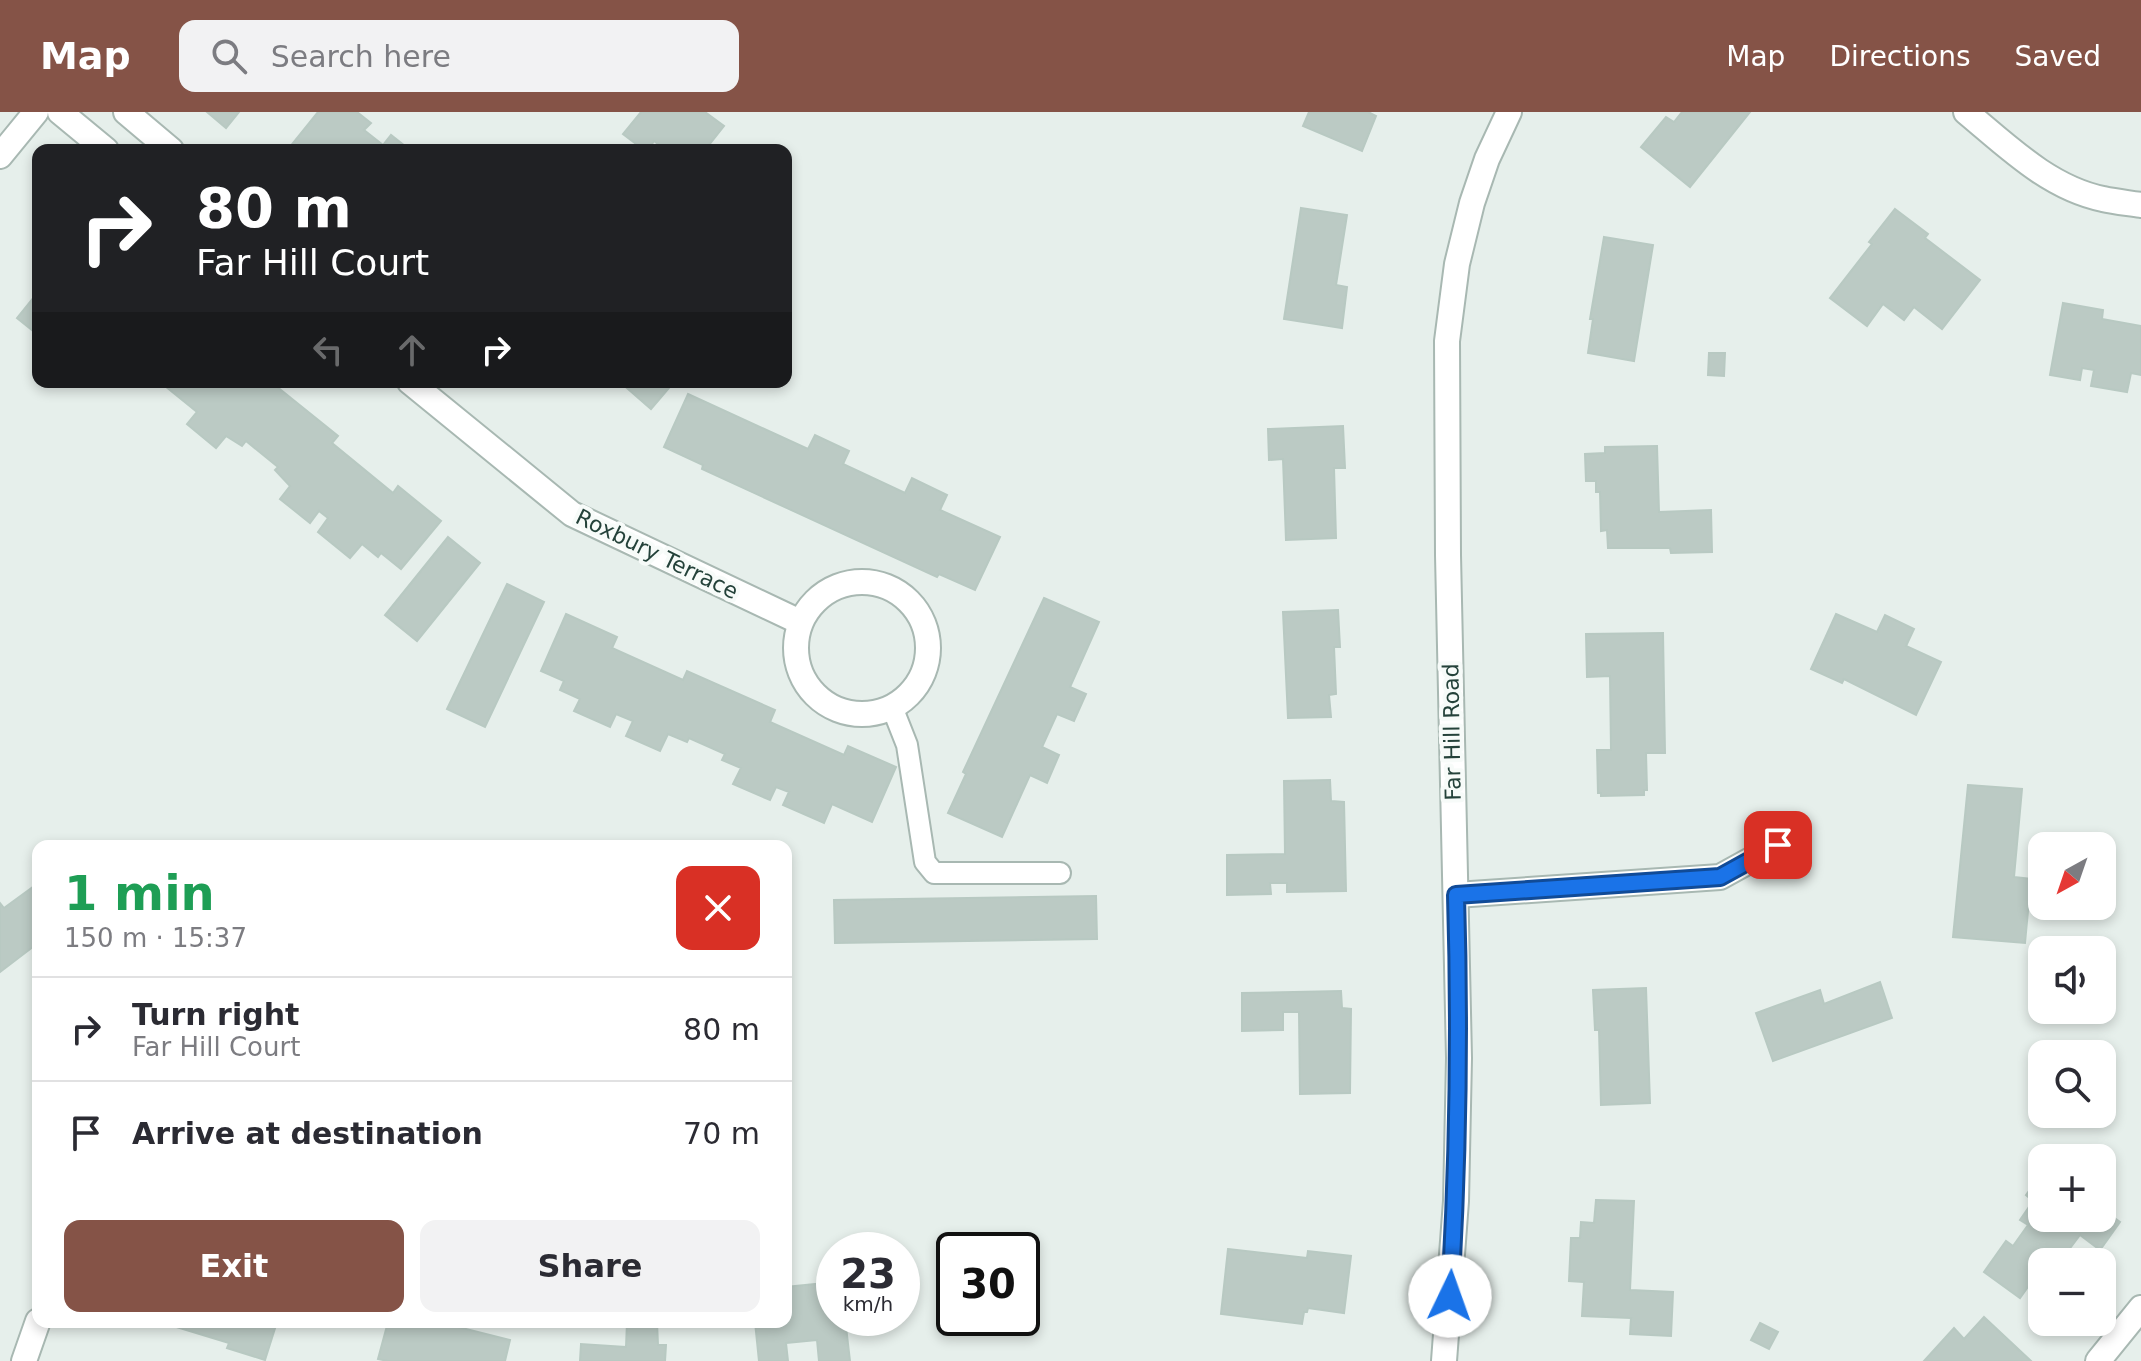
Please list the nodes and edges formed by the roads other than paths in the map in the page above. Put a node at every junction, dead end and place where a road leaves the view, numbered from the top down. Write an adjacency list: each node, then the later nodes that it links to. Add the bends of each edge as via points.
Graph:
1 (36, 112): 8 (street)
2 (60, 112): 6 (street)
3 (126, 112): 7 (street)
4 (1509, 112): 15 (street, Far Hill Road, via 1472,203 1448,325)
5 (1966, 112): 9 (street, via 2058,182 2101,199)
6 (99, 144)
7 (164, 144)
8 (0, 156)
9 (2141, 205)
10 (417, 388): 11 (street, Roxbury Terrace, via 572,514)
11 (800, 622): 12 (street, via 797,665 821,701 863,715); 12 (street, via 813,603 850,583 893,589 910,603 928,642 926,664 918,684)
12 (892, 707): 14 (lane, via 907,745 925,862 934,873)
13 (1778, 845): 15 (street, via 1720,877)
14 (1060, 873)
15 (1456, 895): 19 (street, Far Hill Road, via 1459,1121)
16 (2141, 1308): 20 (street)
17 (36, 1328): 18 (street)
18 (24, 1361)
19 (1444, 1361)
20 (2098, 1361)

